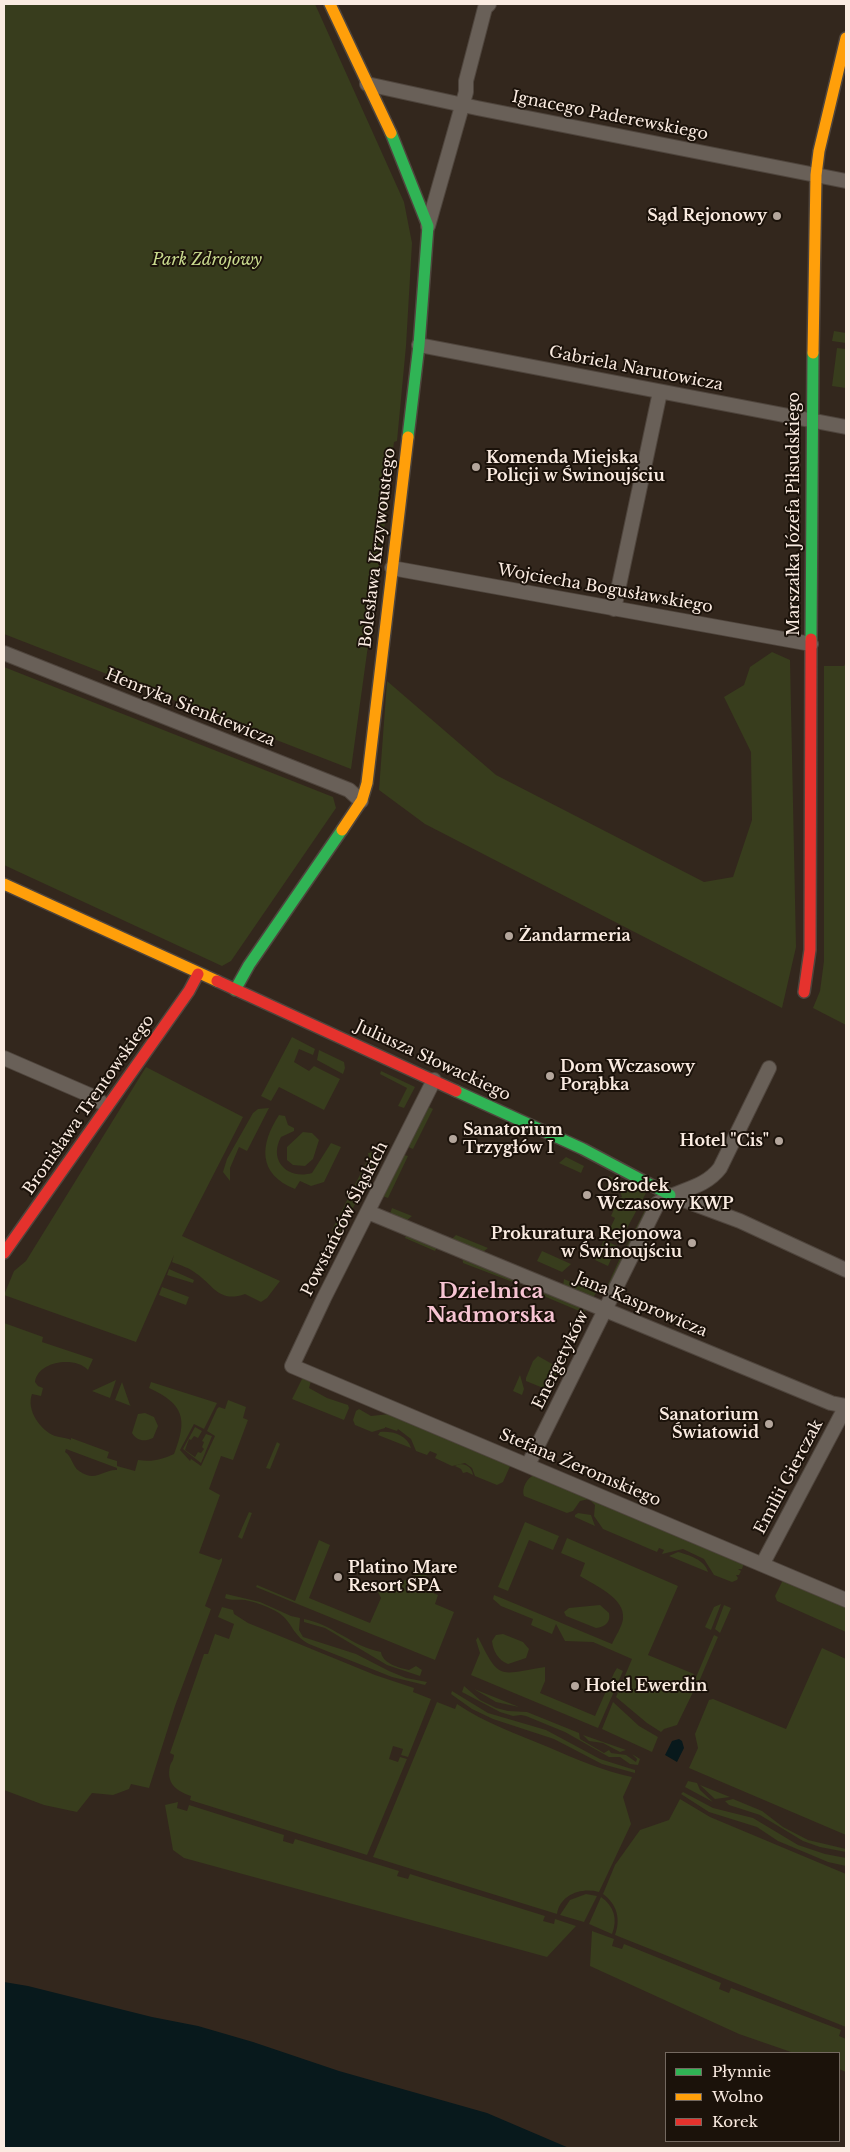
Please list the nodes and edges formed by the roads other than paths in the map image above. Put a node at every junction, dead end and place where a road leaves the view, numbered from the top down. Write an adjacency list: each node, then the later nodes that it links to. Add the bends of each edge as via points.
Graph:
1 (330, 4): 4 (street, Bolesława Krzywoustego)
2 (489, 4): 5 (street, via 485,8 466,81)
3 (846, 38): 6 (street, Marszałka Józefa Piłsudskiego)
4 (367, 84): 5 (street, Ignacego Paderewskiego); 8 (street, Bolesława Krzywoustego, via 399,150)
5 (463, 105): 6 (street, Ignacego Paderewskiego); 8 (street)
6 (816, 175): 7 (street, Ignacego Paderewskiego); 11 (street, Marszałka Józefa Piłsudskiego)
7 (846, 181)
8 (428, 226): 9 (street, Bolesława Krzywoustego)
9 (420, 345): 10 (street, Gabriela Narutowicza); 13 (street, Bolesława Krzywoustego)
10 (660, 392): 11 (street, Gabriela Narutowicza); 14 (street)
11 (812, 420): 12 (street, Gabriela Narutowicza); 15 (street, Marszałka Józefa Piłsudskiego)
12 (846, 427)
13 (392, 568): 14 (street, Wojciecha Bogusławskiego); 17 (street, Bolesława Krzywoustego, via 367,783)
14 (614, 609): 15 (street, Wojciecha Bogusławskiego)
15 (811, 644): 21 (street, Marszałka Józefa Piłsudskiego, via 810,950)
16 (4, 653): 17 (street, Henryka Sienkiewicza, via 349,790)
17 (362, 801): 20 (street, Bolesława Krzywoustego)
18 (4, 884): 19 (street, Juliusza Słowackiego)
19 (198, 974): 20 (street, Juliusza Słowackiego); 25 (street, Bronisława Trentowskiego)
20 (235, 990): 24 (street, Juliusza Słowackiego)
21 (804, 992)
22 (4, 1058): 25 (street, via 94,1097)
23 (769, 1068): 26 (street, via 717,1173 704,1183)
24 (434, 1080): 26 (street, Juliusza Słowackiego); 27 (street, Powstańców Śląskich)
25 (106, 1106): 28 (street, Bronisława Trentowskiego)
26 (670, 1195): 29 (street, Juliusza Słowackiego, via 740,1222); 30 (street, Energetyków, via 658,1203)
27 (368, 1212): 30 (street, Jana Kasprowicza); 31 (street, Powstańców Śląskich, via 292,1366)
28 (4, 1253)
29 (846, 1270)
30 (605, 1309): 32 (street, Jana Kasprowicza, via 831,1403); 33 (street, Energetyków)
31 (300, 1370): 33 (street, Stefana Żeromskiego)
32 (846, 1406): 34 (street, Emilii Gierczak)
33 (528, 1465): 34 (street, Stefana Żeromskiego)
34 (763, 1564): 35 (street, Stefana Żeromskiego)
35 (846, 1600)

